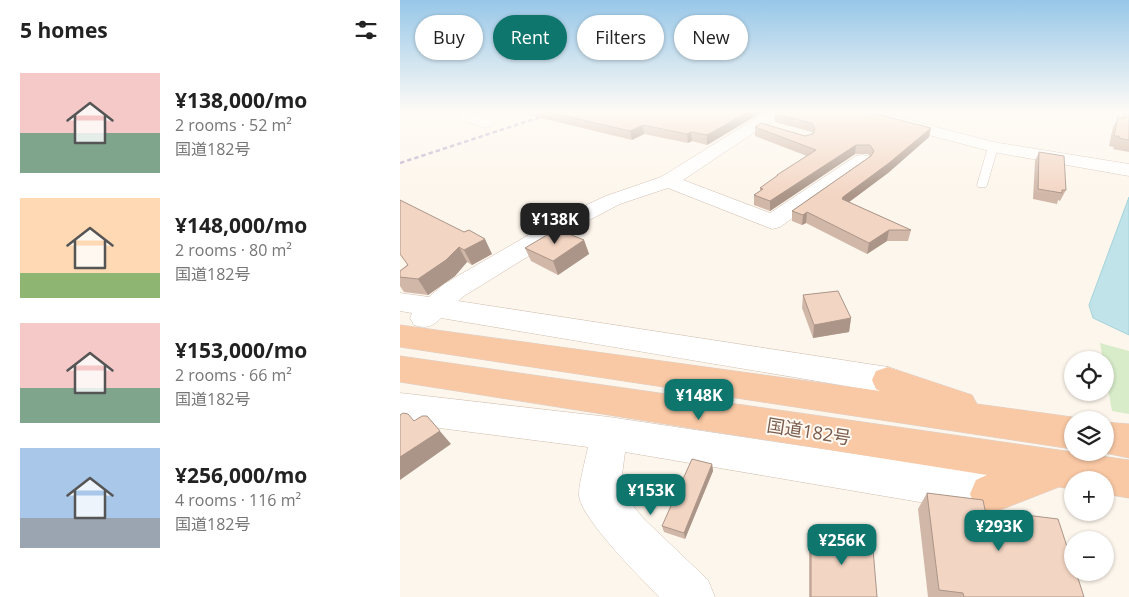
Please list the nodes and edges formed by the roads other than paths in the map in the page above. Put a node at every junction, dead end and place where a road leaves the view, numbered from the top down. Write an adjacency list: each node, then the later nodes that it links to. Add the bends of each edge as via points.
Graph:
1 (741, 139): 6 (street)
2 (965, 139): 3 (street)
3 (993, 147): 5 (street); 7 (lane)
4 (862, 160): 6 (street, via 772,222)
5 (1129, 170)
6 (668, 181): 8 (street, via 613,200 566,223)
7 (982, 186)
8 (413, 317): 10 (street); 12 (highway)
9 (400, 369): 17 (highway, 国道182号)
10 (888, 380): 12 (highway)
11 (400, 408): 14 (street)
12 (1021, 426): 13 (highway)
13 (1064, 432)
14 (609, 433): 19 (street); 20 (street, via 599,496 629,534)
15 (1114, 439): 16 (highway)
16 (1129, 441)
17 (1058, 468): 18 (highway, 国道182号); 19 (highway)
18 (1129, 479)
19 (990, 494)
20 (691, 597)

